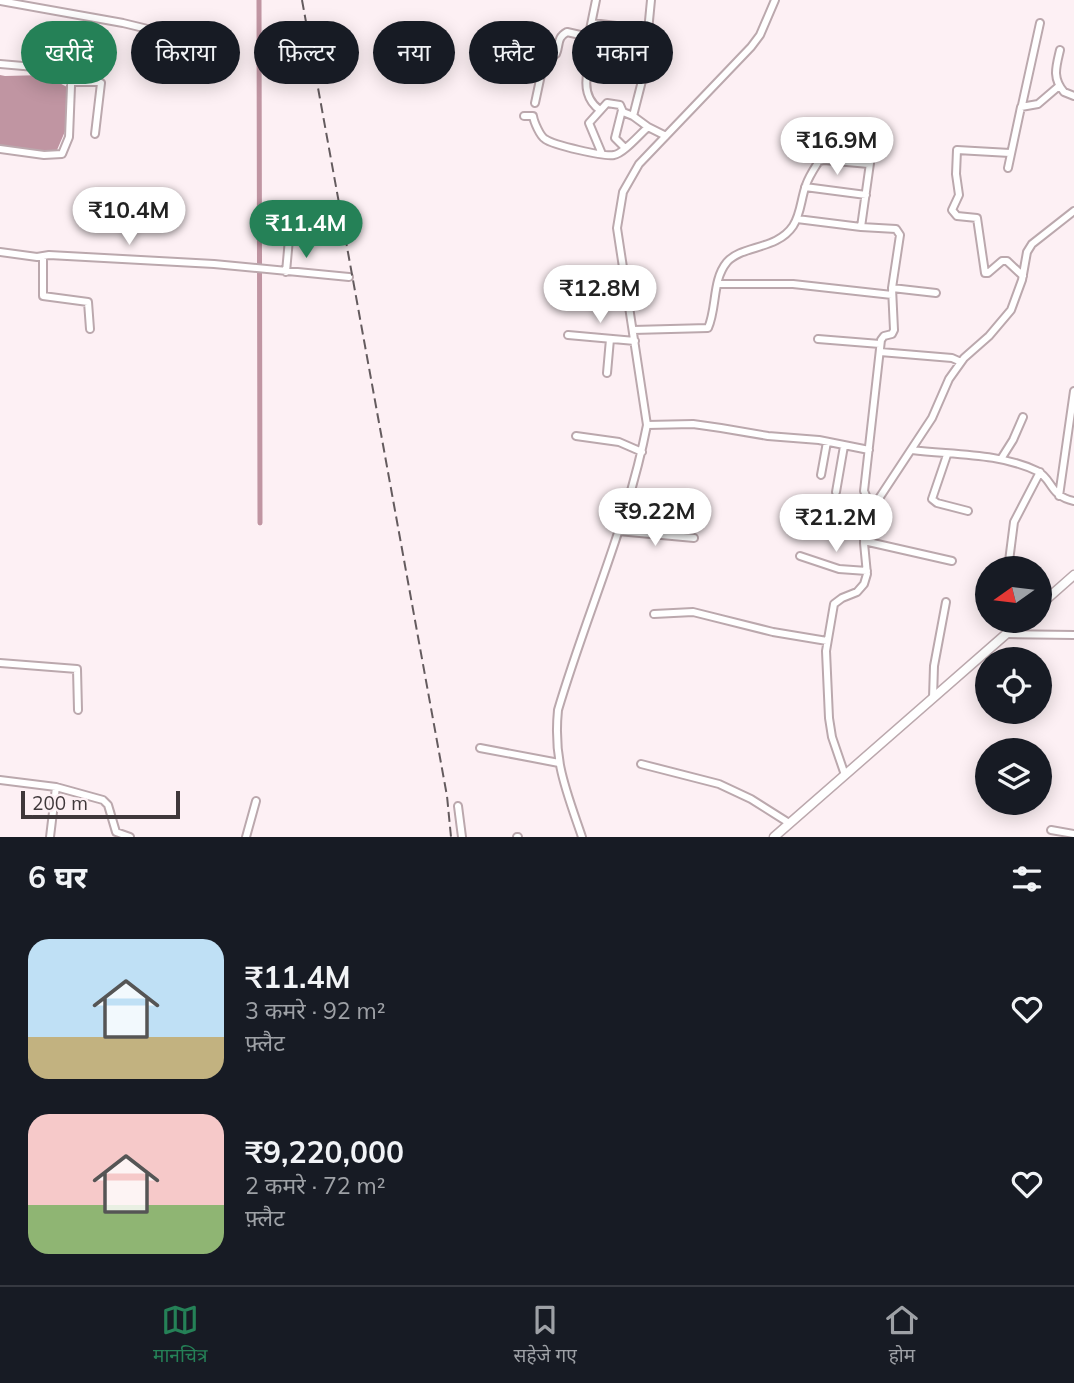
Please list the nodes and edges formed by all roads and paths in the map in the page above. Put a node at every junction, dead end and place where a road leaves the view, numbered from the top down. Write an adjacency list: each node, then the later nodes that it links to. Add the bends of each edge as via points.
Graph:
1 (596, 0): 5 (street)
2 (651, 0): 6 (street)
3 (775, 0): 27 (street, via 751,47)
4 (0, 1): 8 (street)
5 (592, 21)
6 (650, 21)
7 (1040, 23): 20 (street)
8 (131, 25)
9 (572, 33): 19 (street, via 563,34 555,54 545,58)
10 (1060, 50): 17 (street, via 1055,72)
11 (0, 64): 12 (street)
12 (21, 66)
13 (71, 84): 29 (street, via 69,137 62,154)
14 (100, 84): 26 (street)
15 (586, 84): 21 (street, via 590,102)
16 (641, 84): 24 (street)
17 (1059, 86): 18 (street); 20 (street, via 1038,104)
18 (1074, 96)
19 (535, 103)
20 (1022, 106): 31 (street)
21 (600, 110): 22 (street, via 610,102); 32 (street, via 589,125)
22 (622, 110): 24 (street); 28 (street, via 615,138)
23 (524, 116): 32 (street, via 533,116 546,140)
24 (633, 116): 25 (street)
25 (648, 127): 27 (street); 28 (street)
26 (95, 134)
27 (666, 136): 50 (street, via 639,164 623,192 619,213 617,228)
28 (625, 148): 32 (street, via 615,155)
29 (0, 149)
30 (872, 149): 33 (street)
31 (1010, 153): 34 (street); 44 (street, via 957,150 958,195 952,210 957,216 977,218 985,272 1007,261)
32 (601, 154)
33 (869, 164): 35 (street, via 821,160); 36 (street)
34 (1008, 168)
35 (805, 187): 36 (street); 38 (street)
36 (866, 195): 39 (street)
37 (1074, 211): 44 (street, via 1032,244)
38 (797, 219): 39 (street); 46 (street, via 779,239 730,259)
39 (861, 227): 47 (street, via 900,232)
40 (289, 239): 43 (street)
41 (0, 253): 42 (street)
42 (43, 257): 43 (street); 49 (street, via 43,296 88,302)
43 (286, 272): 45 (street)
44 (1023, 276): 56 (street, via 1005,319)
45 (348, 277)
46 (718, 284): 47 (street); 50 (street, via 708,328)
47 (892, 292): 48 (street); 55 (street, via 893,332 882,338)
48 (936, 293)
49 (90, 329)
50 (633, 330): 54 (street)
51 (568, 335): 52 (street)
52 (610, 339): 54 (street); 57 (street)
53 (818, 339): 55 (street)
54 (633, 341): 60 (street)
55 (880, 348): 56 (street); 64 (street)
56 (961, 362): 65 (street)
57 (607, 373)
58 (1074, 391): 72 (street)
59 (1023, 417): 68 (street)
60 (647, 425): 62 (street, via 693,424); 66 (street)
61 (576, 436): 66 (street, via 619,442)
62 (827, 442): 63 (street); 70 (street)
63 (844, 446): 64 (street); 71 (street)
64 (869, 450): 74 (street, via 864,491)
65 (912, 450): 67 (street); 74 (street)
66 (640, 451): 76 (street)
67 (947, 455): 68 (street); 75 (street, via 932,499)
68 (1001, 459): 69 (street)
69 (1040, 472): 72 (street); 80 (street, via 1014,522)
70 (821, 475)
71 (836, 492)
72 (1059, 496): 73 (street)
73 (1074, 501)
74 (872, 509): 78 (street)
75 (968, 511)
76 (618, 531): 77 (street); 94 (street, via 558,709)
77 (694, 538)
78 (864, 541): 81 (street); 82 (street)
79 (800, 556): 82 (street, via 839,569)
80 (1010, 556)
81 (952, 561)
82 (867, 571): 89 (street, via 861,589 834,604)
83 (1074, 575): 84 (main road)
84 (1052, 594)
85 (946, 602): 91 (street)
86 (654, 614): 89 (street, via 693,612)
87 (1006, 634): 88 (street); 91 (main road)
88 (1074, 635)
89 (827, 641): 96 (street, via 831,729)
90 (0, 663): 92 (street, via 77,668)
91 (933, 698): 96 (main road)
92 (78, 710)
93 (480, 748): 94 (street)
94 (556, 763): 108 (street)
95 (641, 764): 101 (street, via 719,784)
96 (845, 775): 101 (main road)
97 (0, 780): 98 (street)
98 (56, 787): 104 (street); 105 (street, via 106,803 116,832)
99 (256, 801): 106 (street)
100 (458, 806): 107 (street)
101 (789, 823): 109 (main road)
102 (1051, 830): 103 (street)
103 (1074, 834)
104 (50, 837)
105 (130, 837)
106 (246, 837)
107 (462, 837)
108 (582, 837)
109 (774, 837)

